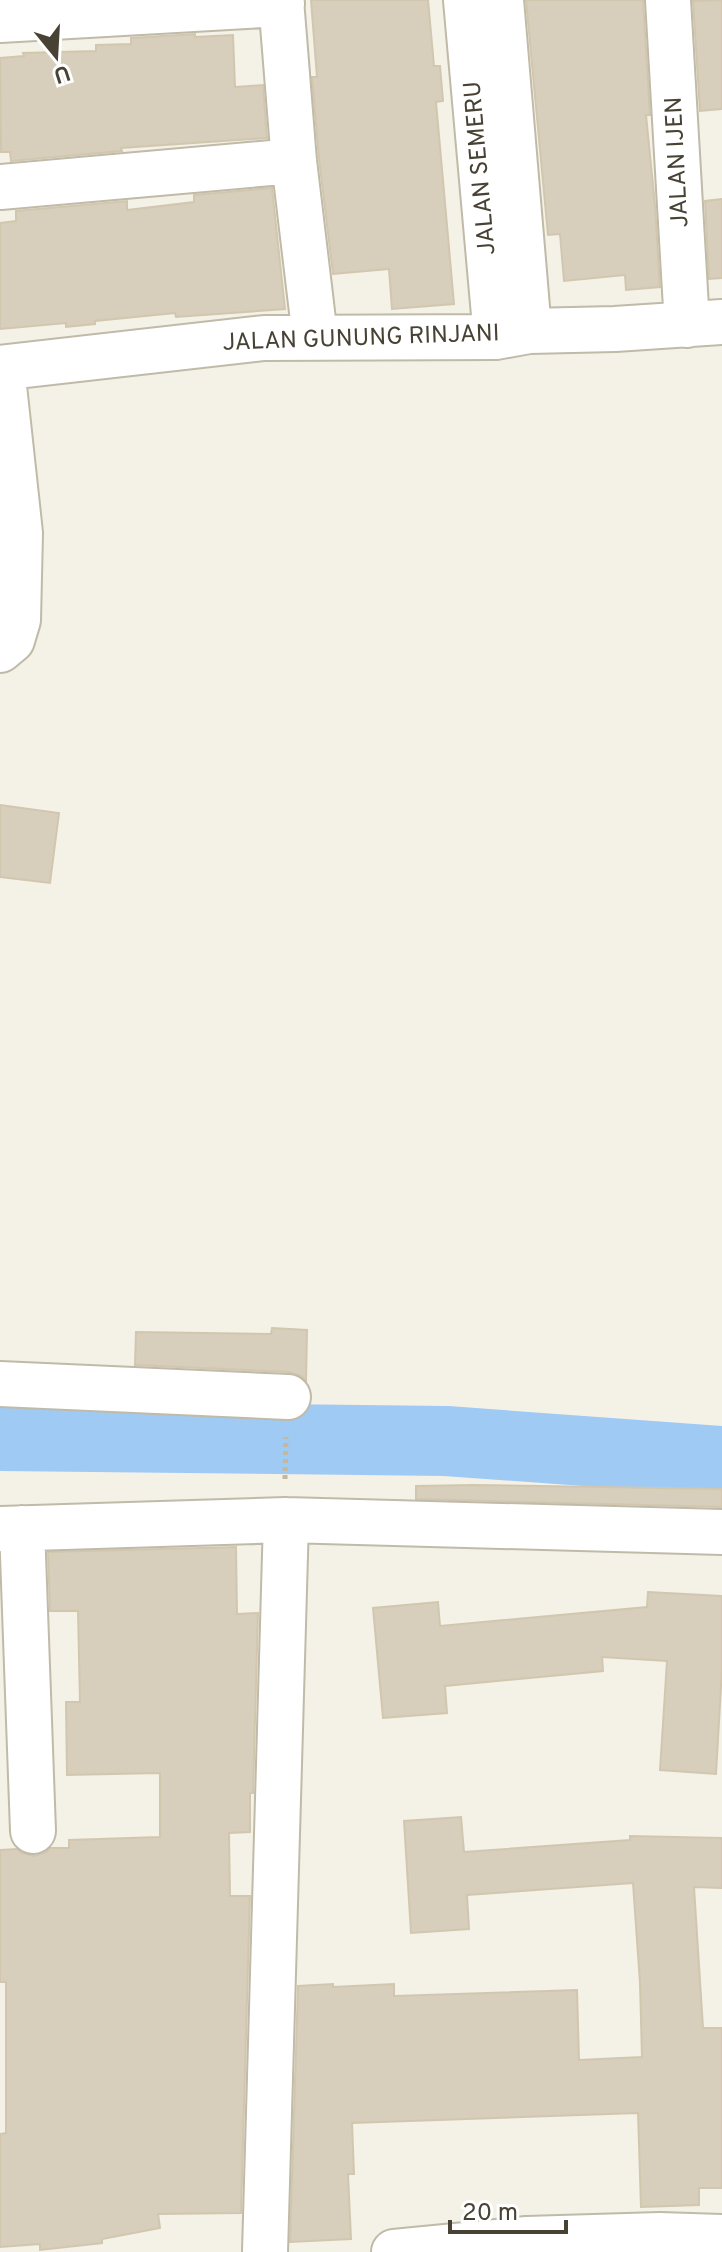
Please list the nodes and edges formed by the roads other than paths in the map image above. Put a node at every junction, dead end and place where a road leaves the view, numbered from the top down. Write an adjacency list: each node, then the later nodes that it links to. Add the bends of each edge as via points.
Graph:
1 (466, 0): 9 (street, JALAN SEMERU)
2 (501, 0): 9 (street, JALAN SEMERU)
3 (668, 0): 8 (street, JALAN IJEN)
4 (282, 2): 5 (street); 6 (street)
5 (0, 20)
6 (294, 161): 7 (street); 10 (street)
7 (0, 187)
8 (704, 323): 9 (street, JALAN GUNUNG RINJANI)
9 (513, 334): 10 (street, JALAN GUNUNG RINJANI)
10 (315, 337): 11 (street, JALAN GUNUNG RINJANI, via 264,338)
11 (1, 368): 12 (street, via 20,533 18,620 12,640)
12 (0, 650)
13 (0, 1384): 14 (street)
14 (287, 1412)
15 (286, 1499): 16 (street); 17 (street); 20 (street)
16 (11, 1529): 18 (street)
17 (722, 1532)
18 (33, 1831)
19 (722, 2237): 21 (street, via 527,2239)
20 (265, 2252)
21 (394, 2252)

